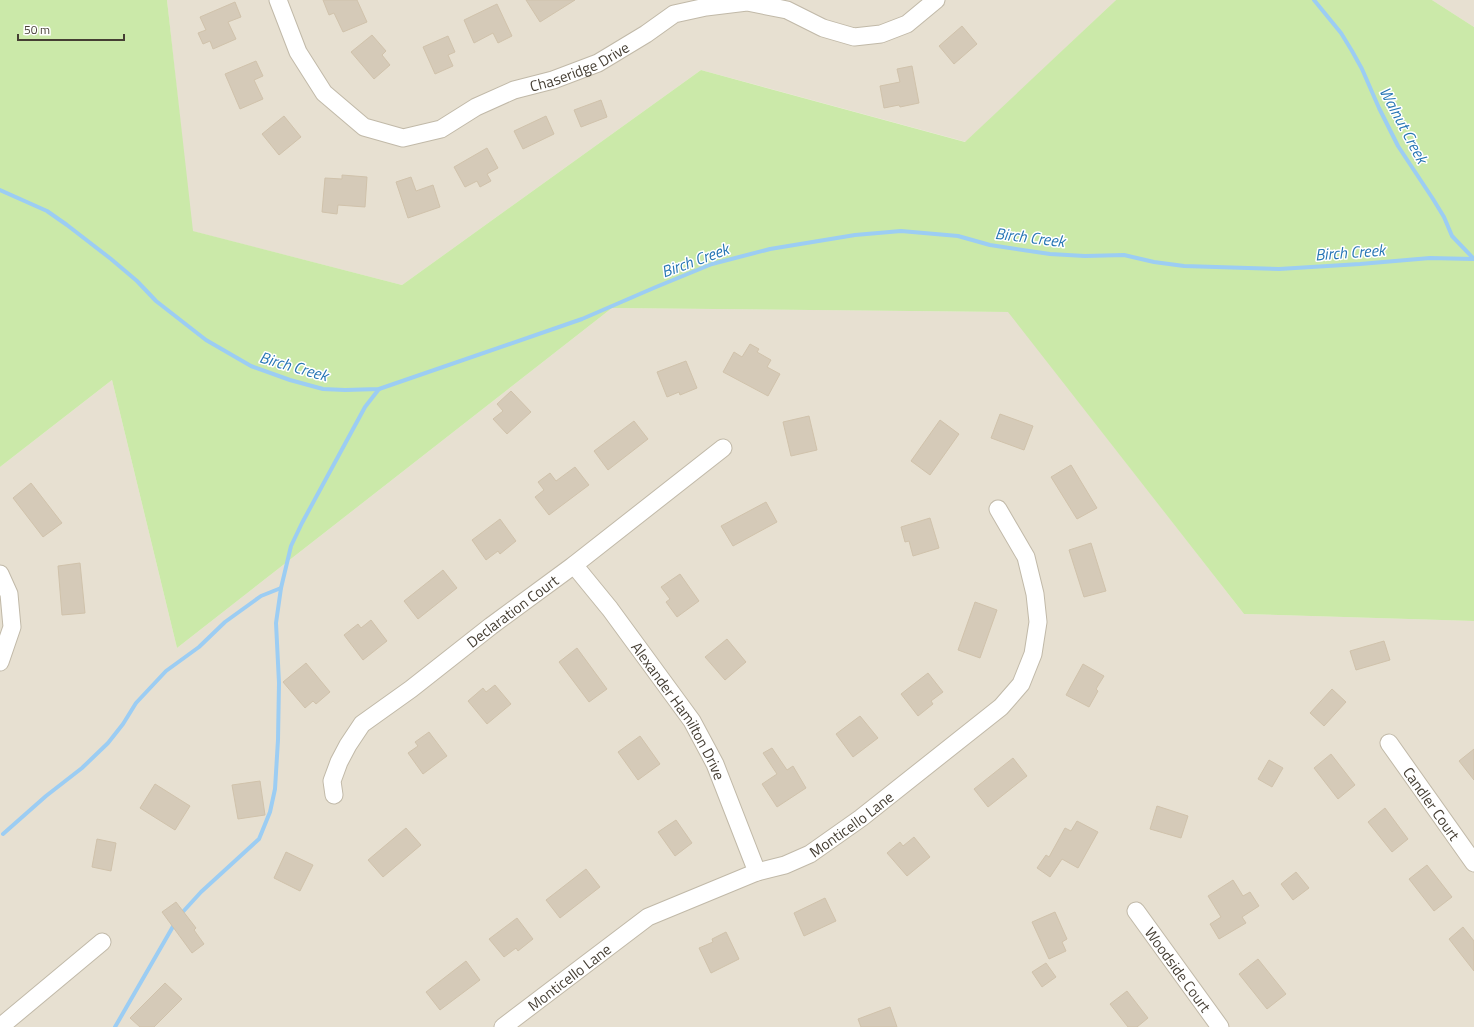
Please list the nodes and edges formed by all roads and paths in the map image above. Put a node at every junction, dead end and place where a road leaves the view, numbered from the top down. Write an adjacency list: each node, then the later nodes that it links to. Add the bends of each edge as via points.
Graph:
1 (278, 0): 2 (street, Chaseridge Drive, via 298,52 324,93 364,127 403,138 441,129 476,107 514,90 553,80 598,63 674,14 747,2 787,10 823,28 854,37 881,34 907,24)
2 (936, 0)
3 (723, 448): 5 (street, Declaration Court)
4 (998, 509): 11 (street, Monticello Lane, via 1026,557 1035,594 1038,622 1033,654 1021,684 1001,707 855,822 810,854 785,865)
5 (574, 565): 9 (street, Declaration Court, via 362,724 339,762 332,781); 11 (street, Alexander Hamilton Drive, via 610,609 692,721 715,764)
6 (0, 574): 7 (street, via 9,594 12,627)
7 (0, 662)
8 (1389, 743): 10 (street, Candler Court)
9 (334, 795)
10 (1474, 863)
11 (757, 872): 15 (street, Monticello Lane, via 648,917)
12 (1136, 911): 16 (street, Woodside Court)
13 (102, 942): 14 (street)
14 (0, 1027)
15 (503, 1027)
16 (1220, 1027)

